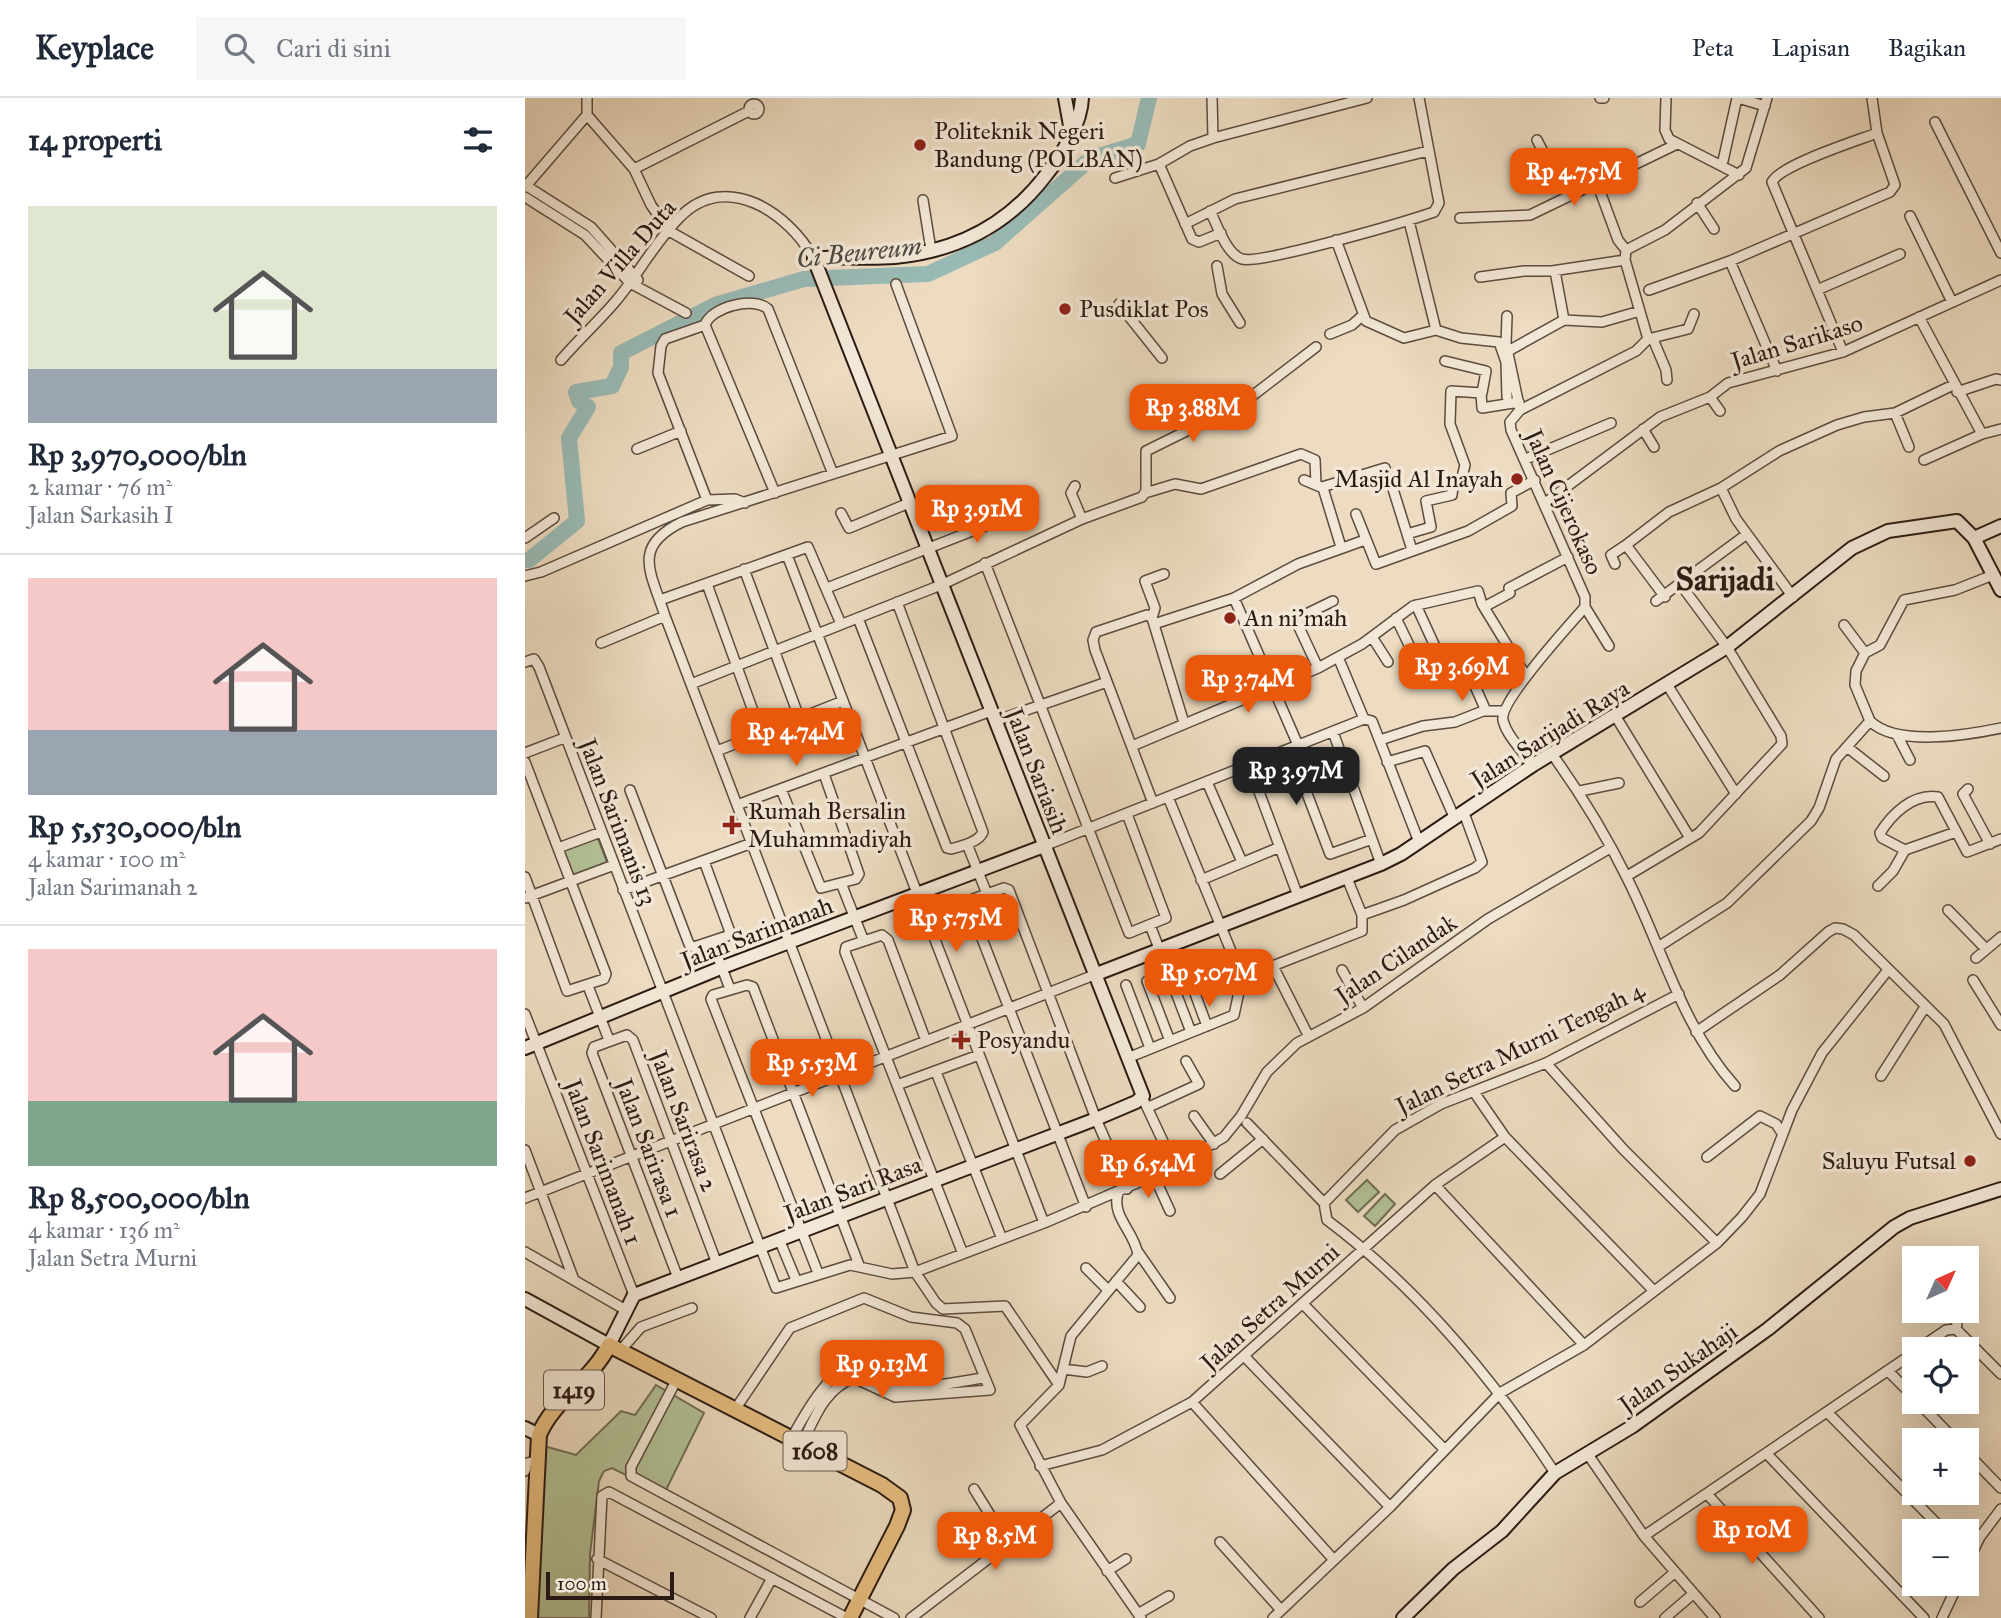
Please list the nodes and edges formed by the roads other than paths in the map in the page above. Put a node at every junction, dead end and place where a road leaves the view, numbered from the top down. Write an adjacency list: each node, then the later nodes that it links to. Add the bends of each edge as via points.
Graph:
1 (586, 98): 12 (street)
2 (1065, 98): 14 (street)
3 (1082, 98): 14 (street)
4 (1212, 98): 16 (street)
5 (1367, 98): 16 (street)
6 (1419, 98): 19 (street)
7 (1666, 98): 18 (street, via 1665,134)
8 (1737, 98): 10 (street); 20 (street)
9 (1873, 98): 15 (street)
10 (1766, 102): 23 (street, via 1750,161)
11 (749, 111): 22 (street)
12 (587, 115): 22 (street); 26 (street)
13 (1935, 122): 41 (street)
14 (1071, 132): 40 (street, via 1056,163 1011,214 966,241)
15 (1877, 133): 38 (street, via 1893,188); 38 (street, via 1776,175 1772,186)
16 (1213, 138): 21 (street)
17 (1537, 140): 25 (street, via 1554,173 1588,162)
18 (1677, 144): 23 (street); 25 (street)
19 (1428, 151): 30 (street, via 1235,199); 33 (street, via 1439,205 1434,212)
20 (1723, 161)
21 (1159, 164): 24 (street); 34 (street)
22 (633, 169): 36 (street)
23 (1739, 175): 29 (street)
24 (1115, 178)
25 (1597, 181): 32 (street, via 1529,215); 43 (street)
26 (525, 186): 50 (street, via 591,227)
27 (525, 197): 50 (street, via 585,234)
28 (923, 200): 40 (street)
29 (1697, 203): 35 (street); 43 (street)
30 (1210, 211): 34 (street); 37 (street)
31 (1910, 216): 55 (street)
32 (1460, 218)
33 (1409, 221): 39 (street); 66 (street)
34 (1185, 224): 37 (street, via 1194,241)
35 (1714, 229)
36 (669, 231): 45 (street, Jalan Villa Duta, via 703,200 744,198 783,219); 48 (street); 50 (street, Jalan Villa Duta)
37 (1221, 233): 39 (street, via 1233,254 1248,260)
38 (1793, 234): 44 (street); 54 (street)
39 (1336, 240): 60 (street)
40 (931, 250): 45 (street)
41 (2001, 253)
42 (1900, 254): 54 (street)
43 (1625, 255): 47 (street); 57 (street)
44 (1730, 261): 53 (street); 75 (street)
45 (817, 264): 93 (street, Jalan Sariasih)
46 (1217, 266): 64 (street, via 1222,294)
47 (1555, 271): 49 (street); 63 (street)
48 (749, 276)
49 (1480, 277)
50 (632, 279): 58 (street); 73 (street, Jalan Villa Duta)
51 (2001, 280): 55 (street, Jalan Sarikaso)
52 (896, 284): 93 (street, via 953,436)
53 (1649, 290)
54 (1817, 290): 71 (street)
55 (1952, 302): 62 (street, Jalan Sarikaso)
56 (1119, 304): 72 (street)
57 (1640, 311): 63 (street, via 1602,322); 68 (street)
58 (686, 313)
59 (1694, 314): 68 (street, Jalan Cijerokaso, via 1688,329)
60 (1362, 316): 66 (street, via 1371,325 1404,338); 67 (street)
61 (1507, 316): 70 (street)
62 (1919, 317): 71 (street, Jalan Sarikaso); 78 (street)
63 (1564, 320): 70 (street)
64 (1240, 323)
65 (705, 325): 88 (street, via 672,335 661,346 658,373); 97 (street, via 714,314 737,306 754,302 768,309); 104 (street)
66 (1436, 330): 80 (street, via 1473,341 1499,342 1506,362)
67 (1330, 334)
68 (1651, 339): 76 (street); 82 (street, Jalan Cijerokaso, via 1636,351)
69 (1316, 347): 105 (street, via 1243,403 1146,451)
70 (1510, 350): 82 (street)
71 (1843, 352): 75 (street, Jalan Sarikaso)
72 (1162, 358)
73 (561, 360)
74 (1444, 360): 79 (street, via 1486,371)
75 (1777, 372): 81 (street, Jalan Sarikaso, via 1733,381)
76 (1667, 380)
77 (2001, 380): 78 (street)
78 (1955, 389): 84 (street); 89 (street)
79 (1481, 393): 82 (street, via 1482,408); 116 (street, via 1451,391 1450,424 1465,465 1462,477 1452,495 1426,501 1431,527)
80 (1507, 397)
81 (1710, 397): 83 (street); 87 (street, Jalan Sarikaso)
82 (1520, 406): 94 (street, Jalan Cijerokaso, via 1510,427)
83 (1720, 411)
84 (1895, 413): 91 (street); 102 (street, via 1837,425 1779,451)
85 (1611, 423): 94 (street)
86 (2001, 426): 89 (street)
87 (1643, 429): 90 (street); 109 (street, Jalan Sarikaso)
88 (681, 431): 92 (street); 106 (street)
89 (1981, 432): 95 (street)
90 (1654, 447)
91 (1909, 447)
92 (637, 449)
93 (892, 455): 97 (street); 108 (street, Jalan Sariasih)
94 (1526, 459): 99 (street, Jalan Cijerokaso)
95 (1924, 460)
96 (1385, 468): 100 (street)
97 (833, 474): 104 (street)
98 (1304, 480): 100 (street)
99 (1535, 480): 109 (street, Jalan Cijerokaso); 124 (street, via 1511,493 1510,508 1468,531)
100 (1319, 485): 105 (street, via 1315,460 1301,454 1201,489 1175,484); 122 (street)
101 (1075, 486): 114 (street, via 1071,492)
102 (1721, 488): 117 (street); 121 (street, via 1669,512)
103 (1393, 489): 116 (street)
104 (775, 492): 107 (street)
105 (1145, 493): 114 (street)
106 (707, 500): 107 (street); 132 (street)
107 (745, 503): 140 (street, via 682,522 652,543 647,557)
108 (909, 503): 110 (street, via 849,528); 123 (street, Jalan Sariasih)
109 (1545, 503): 126 (street, Jalan Cijerokaso)
110 (841, 513)
111 (1018, 513): 123 (street)
112 (1356, 514): 120 (street)
113 (555, 518): 118 (street)
114 (1081, 519): 127 (street)
115 (2001, 526): 119 (street)
116 (1407, 534): 124 (street)
117 (1747, 534): 135 (street); 138 (street)
118 (525, 538)
119 (1974, 538): 131 (street); 138 (street, Jalan Sarijadi Raya, via 1957,522 1878,534 1847,552)
120 (1365, 540): 122 (street); 124 (street, via 1375,564)
121 (1626, 545): 128 (street, via 1611,555); 135 (street, via 1660,599)
122 (1341, 547): 139 (street)
123 (926, 548): 134 (street, Jalan Sariasih); 136 (street)
124 (1412, 550)
125 (787, 555): 129 (street); 136 (street, via 811,549); 152 (street)
126 (1569, 558): 144 (street, via 1522,580 1509,588 1510,593); 145 (street, Jalan Cijerokaso)
127 (985, 563): 134 (street); 171 (street)
128 (1615, 564)
129 (744, 569): 133 (street); 158 (street)
130 (1164, 574): 149 (street, via 1145,581 1155,608)
131 (1993, 575): 137 (street); 159 (street, via 1955,590 1904,600 1880,645)
132 (525, 576)
133 (707, 584): 140 (street); 163 (street)
134 (941, 585): 142 (street); 174 (street, Jalan Sariasih)
135 (1681, 585): 157 (street)
136 (827, 588): 150 (street)
137 (2001, 590)
138 (1793, 597): 157 (street, Jalan Sarijadi Raya)
139 (1234, 598): 149 (street); 169 (street)
140 (660, 600): 146 (street)
141 (1333, 601): 164 (street, via 1300,617 1297,623)
142 (897, 603): 147 (street); 180 (street)
143 (1416, 605): 144 (street, via 1478,591); 148 (street); 172 (street, via 1443,662 1455,670 1467,668)
144 (1484, 607): 165 (street)
145 (1585, 607): 156 (street); 165 (street, Jalan Cijerokaso)
146 (665, 616): 154 (street); 167 (street)
147 (858, 618): 150 (street); 187 (street)
148 (1396, 618): 153 (street); 155 (street)
149 (1153, 621): 166 (street, via 1147,615 1101,628 1093,640); 179 (street)
150 (841, 624): 152 (street)
151 (1844, 625): 159 (street)
152 (817, 634): 158 (street); 170 (street)
153 (1372, 637): 160 (street); 162 (street)
154 (601, 642)
155 (1409, 645)
156 (1609, 646)
157 (1727, 648): 168 (street, Jalan Sarijadi Raya); 208 (street, via 1782,741)
158 (774, 651): 163 (street); 175 (street)
159 (1865, 653): 178 (street, via 1854,685)
160 (1338, 657): 164 (street); 177 (street)
161 (525, 662): 185 (street, Jalan Sarimanis 13, via 534,659 539,667)
162 (1388, 662)
163 (735, 666): 167 (street); 183 (street)
164 (1318, 668): 169 (street)
165 (1527, 676): 173 (street, Jalan Cijerokaso)
166 (1107, 682): 171 (street); 188 (street)
167 (691, 684): 191 (street)
168 (1668, 685): 176 (street, Jalan Sarijadi Raya); 208 (street)
169 (1271, 689): 179 (street); 189 (street)
170 (843, 701): 175 (street); 194 (street)
171 (1041, 705): 174 (street); 214 (street)
172 (1486, 711): 173 (street); 186 (street)
173 (1504, 711): 199 (street, via 1505,724)
174 (993, 716): 180 (street); 224 (street, Jalan Sariasih)
175 (799, 717): 183 (street)
176 (1616, 717): 193 (street, Jalan Sarijadi Raya); 217 (street)
177 (1364, 719): 182 (street); 186 (street, via 1372,722)
178 (1870, 721): 184 (street); 190 (street)
179 (1184, 723): 188 (street)
180 (945, 727): 187 (street); 222 (street, via 983,832)
181 (2001, 728): 184 (street, via 1965,735)
182 (1333, 732): 189 (street); 218 (street)
183 (761, 733): 191 (street)
184 (1898, 735): 195 (street)
185 (564, 738): 192 (street); 215 (street, Jalan Sarimanis 13)
186 (1380, 740): 196 (street)
187 (906, 743): 194 (street); 222 (street, via 947,848)
188 (1132, 746): 210 (street)
189 (1294, 747): 198 (street); 218 (street, via 1330,854)
190 (1847, 747): 201 (street); 256 (street, via 1836,759 1811,821 1727,903)
191 (717, 751): 211 (street)
192 (525, 753)
193 (1552, 754): 199 (street, Jalan Sarijadi Raya); 207 (street)
194 (865, 758): 200 (street); 244 (street)
195 (1910, 760)
196 (1387, 761): 213 (street, via 1425,751); 220 (street)
197 (525, 762): 226 (street)
198 (1249, 765): 202 (street); 225 (street)
199 (1533, 765): 213 (street, Jalan Sarijadi Raya)
200 (824, 774): 204 (street); 240 (street, via 859,874)
201 (1884, 776)
202 (1207, 782): 209 (street); 230 (street)
203 (1619, 783): 207 (street)
204 (781, 789): 211 (street); 240 (street, via 821,888)
205 (1968, 789): 223 (street, via 1963,794)
206 (630, 790): 234 (street)
207 (1580, 792): 227 (street)
208 (1736, 794): 217 (street)
209 (1168, 797): 210 (street); 238 (street)
210 (1153, 803): 212 (street)
211 (737, 805): 221 (street)
212 (1128, 814): 214 (street); 250 (street, via 1166,918)
213 (1459, 816): 220 (street, Jalan Sarijadi Raya); 248 (street, via 1482,862)
214 (1089, 829): 224 (street); 250 (street, via 1129,933)
215 (601, 832): 226 (street); 232 (street, Jalan Sarimanis 13)
216 (1956, 832): 223 (street, via 1967,852); 228 (street); 228 (street, via 1938,797 1906,805 1880,833)
217 (1690, 838): 235 (street)
218 (1372, 839): 231 (street)
219 (2001, 839): 223 (street)
220 (1419, 842): 231 (street, Jalan Sarijadi Raya)
221 (752, 843): 229 (street); 255 (street)
222 (967, 844): 233 (street)
223 (1990, 844)
224 (1044, 846): 233 (street, Jalan Sarimanah); 265 (street, Jalan Sariasih)
225 (1280, 847): 230 (street); 245 (street)
226 (558, 848): 239 (street)
227 (1610, 848): 235 (street); 275 (street, Jalan Cilandak, via 1488,919)
228 (1905, 850): 241 (street)
229 (704, 861): 234 (street); 254 (street, via 730,932)
230 (1242, 862): 238 (street)
231 (1381, 864): 237 (street, Jalan Sarijadi Raya)
232 (614, 865): 239 (street); 242 (street, Jalan Sarimanis 13)
233 (977, 872): 243 (street); 244 (street, Jalan Sarimanah)
234 (663, 875): 242 (street); 254 (street, via 689,944)
235 (1627, 876): 256 (street)
236 (525, 877): 246 (street)
237 (1347, 878): 245 (street, Jalan Sarijadi Raya); 248 (street)
238 (1201, 880): 251 (street)
239 (570, 882): 246 (street); 269 (street, via 606,974)
240 (842, 883): 249 (street)
241 (1878, 886)
242 (623, 890): 271 (street, Jalan Sarimanis 13)
243 (987, 894): 272 (street, via 1009,890); 276 (street, via 969,905)
244 (916, 895): 249 (street, Jalan Sarimanah); 279 (street)
245 (1298, 896): 251 (street, Jalan Sarijadi Raya)
246 (528, 897): 269 (street, via 566,990)
247 (1948, 910): 258 (street)
248 (1362, 915): 261 (street, via 1362,931)
249 (855, 918): 253 (street); 255 (street, Jalan Sarimanah)
250 (1150, 925): 257 (street)
251 (1219, 926): 257 (street, Jalan Sarijadi Raya); 266 (street)
252 (2001, 937): 258 (street)
253 (863, 939): 286 (street, via 882,935 888,940); 291 (street, via 845,952)
254 (712, 942): 260 (street)
255 (790, 943): 260 (street, Jalan Sarimanah); 296 (street)
256 (1658, 947): 273 (street)
257 (1159, 948): 264 (street); 265 (street, Jalan Sarijadi Raya)
258 (1986, 949): 259 (street)
259 (1976, 958)
260 (723, 967): 270 (street); 271 (street, Jalan Sarimanah)
261 (1275, 968): 266 (street); 284 (street)
262 (1342, 970): 275 (street)
263 (1888, 970): 274 (street); 283 (street, via 1854,935 1835,928 1780,975); 308 (street, via 1822,1053)
264 (1169, 973): 281 (street, via 1188,971); 282 (street); 287 (street, via 1147,981)
265 (1094, 975): 272 (street); 292 (street, Jalan Sariasih)
266 (1242, 978): 281 (street, via 1235,1013)
267 (1973, 980): 280 (street)
268 (1126, 985): 289 (street)
269 (589, 986): 278 (street)
270 (730, 989): 301 (street, via 753,987); 303 (street, via 711,999)
271 (661, 991): 278 (street, Jalan Sarimanah); 307 (street, Jalan Sarimanis 13)
272 (1049, 994): 276 (street); 305 (street)
273 (1679, 994): 283 (street); 294 (street, Jalan Setra Murni Tengah 4)
274 (1925, 1007): 297 (street); 310 (street, via 1944,1024)
275 (1363, 1008): 284 (street, Jalan Cilandak)
276 (1009, 1009): 279 (street); 309 (street)
277 (525, 1014): 288 (street, Jalan Sarimanah 1)
278 (600, 1016): 285 (street); 288 (street, Jalan Sarimanah)
279 (967, 1025): 286 (street); 290 (street)
280 (2001, 1025)
281 (1207, 1026): 282 (street)
282 (1191, 1032): 287 (street)
283 (1696, 1032): 299 (street)
284 (1308, 1035): 314 (street, Jalan Cilandak, via 1267,1072 1241,1116)
285 (609, 1040): 313 (street, Jalan Sarirasa 2, via 627,1035 633,1040); 317 (street, Jalan Sarirasa 1, via 594,1047 592,1053)
286 (926, 1041): 291 (street)
287 (1170, 1041): 289 (street)
288 (531, 1046): 321 (street, Jalan Sarimanah 1)
289 (1150, 1048): 292 (street)
290 (979, 1055): 295 (street); 316 (street)
291 (887, 1057): 296 (street); 298 (street)
292 (1130, 1057): 302 (street, Jalan Sariasih)
293 (1186, 1061): 302 (street, via 1199,1084)
294 (1546, 1063): 300 (street, Jalan Setra Murni Tengah 4); 339 (street)
295 (936, 1072): 298 (street); 320 (street)
296 (839, 1075): 301 (street); 330 (street)
297 (1881, 1076)
298 (897, 1085): 324 (street)
299 (1735, 1086)
300 (1474, 1092): 311 (street); 331 (street, Jalan Setra Murni Tengah 4, via 1395,1130)
301 (794, 1093): 303 (street); 334 (street)
302 (1145, 1103): 305 (street, Jalan Sari Rasa); 319 (street)
303 (754, 1108): 307 (street); 336 (street)
304 (1194, 1116): 314 (street)
305 (1096, 1119): 309 (street, Jalan Sari Rasa); 327 (street)
306 (1247, 1123): 312 (street)
307 (713, 1125): 313 (street); 340 (street, Jalan Sarimanis 13)
308 (1782, 1133): 318 (street, via 1760,1116); 339 (street, via 1760,1194)
309 (1057, 1134): 316 (street, Jalan Sari Rasa); 332 (street)
310 (2001, 1134)
311 (1505, 1138): 325 (street, Jalan Setra Murni); 355 (street)
312 (1263, 1139): 322 (street); 331 (street)
313 (671, 1142): 317 (street); 345 (street, Jalan Sarirasa 2)
314 (1214, 1144): 319 (street, Jalan Cilandak)
315 (525, 1150): 328 (street)
316 (1015, 1150): 320 (street, Jalan Sari Rasa); 335 (street)
317 (631, 1156): 321 (street); 350 (street, Jalan Sarirasa 1)
318 (1707, 1157)
319 (1176, 1163): 323 (street, Jalan Cilandak)
320 (974, 1165): 324 (street, Jalan Sari Rasa); 338 (street)
321 (588, 1174): 328 (street); 356 (street, Jalan Sarimanah 1)
322 (1220, 1174)
323 (1154, 1176): 327 (street, Jalan Cilandak); 333 (street)
324 (934, 1180): 330 (street, Jalan Sari Rasa); 344 (street)
325 (1435, 1185): 341 (street, Jalan Setra Murni); 366 (street)
326 (2001, 1189): 388 (street, Jalan Sukahaji, via 1894,1227 1768,1329 1633,1426)
327 (1122, 1191): 332 (street, Jalan Cilandak); 343 (street, via 1115,1203)
328 (540, 1193): 329 (street); 352 (street)
329 (525, 1198)
330 (886, 1199): 334 (street, Jalan Sari Rasa); 348 (street)
331 (1324, 1203): 341 (street, via 1327,1220)
332 (1086, 1206): 335 (street, Jalan Cilandak)
333 (1170, 1211)
334 (841, 1216): 336 (street, Jalan Sari Rasa); 346 (street)
335 (1044, 1223): 338 (street, Jalan Cilandak)
336 (801, 1231): 337 (street, Jalan Sari Rasa); 349 (street)
337 (779, 1239): 340 (street, Jalan Sari Rasa); 351 (street)
338 (1003, 1239): 344 (street, Jalan Cilandak)
339 (1717, 1243): 355 (street)
340 (759, 1247): 345 (street, Jalan Sari Rasa); 351 (street, Jalan Sarimanis 13, via 776,1287)
341 (1364, 1248): 359 (street, Jalan Setra Murni); 378 (street, via 1452,1335)
342 (525, 1252): 352 (street)
343 (1138, 1252): 353 (street); 357 (street)
344 (963, 1254): 348 (street, Jalan Cilandak)
345 (717, 1264): 350 (street, Jalan Sari Rasa)
346 (859, 1265): 348 (street, Jalan Cilandak, via 891,1274); 349 (street, Jalan Cilandak)
347 (1086, 1268): 354 (street)
348 (915, 1272): 376 (street, via 943,1309 1005,1306)
349 (818, 1273): 351 (street, Jalan Cilandak)
350 (678, 1278): 356 (street, Jalan Sari Rasa)
351 (800, 1279)
352 (574, 1280): 362 (street)
353 (1116, 1281): 354 (street); 360 (street)
354 (1108, 1290): 371 (street, via 1071,1336)
355 (1654, 1291): 366 (street)
356 (634, 1295): 362 (street)
357 (1170, 1298)
358 (525, 1299): 367 (street)
359 (1304, 1305): 368 (street, Jalan Setra Murni); 387 (street)
360 (1140, 1307)
361 (692, 1308): 367 (street, via 641,1327)
362 (624, 1310): 367 (street)
363 (1957, 1323): 364 (street)
364 (1956, 1329): 365 (street); 373 (street)
365 (1936, 1337)
366 (1584, 1345): 378 (street)
367 (614, 1348): 375 (main road, 1608); 385 (main road, 1419, via 545,1422)
368 (1245, 1357): 379 (street, Jalan Setra Murni); 399 (street)
369 (1902, 1361): 372 (street)
370 (1102, 1366): 371 (street, via 1087,1372)
371 (1063, 1369): 376 (street)
372 (1888, 1371): 377 (street); 381 (street)
373 (2001, 1374)
374 (983, 1378): 380 (street, via 961,1325 911,1317 863,1298 790,1328); 386 (street, via 895,1389 861,1371 848,1370 821,1390); 386 (street, via 990,1390 895,1397 854,1378 835,1388)
375 (676, 1381): 380 (main road, 1608); 415 (street, via 631,1467 631,1476)
376 (1059, 1385): 392 (street, via 1020,1425)
377 (1902, 1386)
378 (1500, 1393): 387 (street); 394 (street)
379 (1192, 1402): 392 (street, Jalan Setra Murni, via 1102,1450); 408 (street)
380 (734, 1411): 386 (main road, 1608)
381 (1828, 1413): 389 (street); 401 (street)
382 (1930, 1414): 384 (street)
383 (525, 1427): 385 (street)
384 (1943, 1428)
385 (539, 1435): 390 (main road, 1419)
386 (796, 1441): 415 (main road, 1608, via 892,1490 903,1504)
387 (1444, 1449): 399 (street)
388 (1587, 1453): 394 (street, Jalan Sukahaji); 402 (street)
389 (1767, 1454): 397 (street); 431 (street)
390 (539, 1460): 393 (street, via 527,1463); 418 (main road, 1419)
391 (1979, 1465): 395 (street)
392 (1040, 1466): 398 (street)
393 (525, 1471)
394 (1555, 1473): 427 (street, Jalan Sukahaji, via 1502,1531 1453,1569)
395 (2001, 1488)
396 (974, 1489): 405 (street)
397 (1708, 1495): 402 (street); 430 (street)
398 (1061, 1503): 405 (street); 409 (street)
399 (1390, 1507): 408 (street)
400 (2001, 1509): 403 (street)
401 (1932, 1519)
402 (1644, 1536): 410 (street)
403 (1979, 1539)
404 (1220, 1542): 417 (street)
405 (1008, 1544): 425 (street)
406 (597, 1559): 411 (street, via 602,1496 609,1492); 420 (street); 421 (street)
407 (1126, 1559): 409 (street)
408 (1334, 1560): 417 (street)
409 (1107, 1571): 419 (street)
410 (1674, 1573): 412 (street); 416 (street)
411 (772, 1578): 422 (street); 423 (street)
412 (1693, 1594): 428 (street); 429 (street)
413 (1169, 1595): 419 (street)
414 (1952, 1596): 432 (street)
415 (861, 1598): 423 (main road, 1608); 424 (street)
416 (1640, 1602)
417 (1281, 1610): 426 (street)
418 (528, 1615)
419 (1139, 1616)
420 (596, 1618)
421 (711, 1618)
422 (750, 1618)
423 (848, 1618)
424 (894, 1618)
425 (911, 1618)
426 (1273, 1618)
427 (1403, 1618)
428 (1665, 1618)
429 (1715, 1618)
430 (1819, 1618)
431 (1924, 1618)
432 (1942, 1618)

